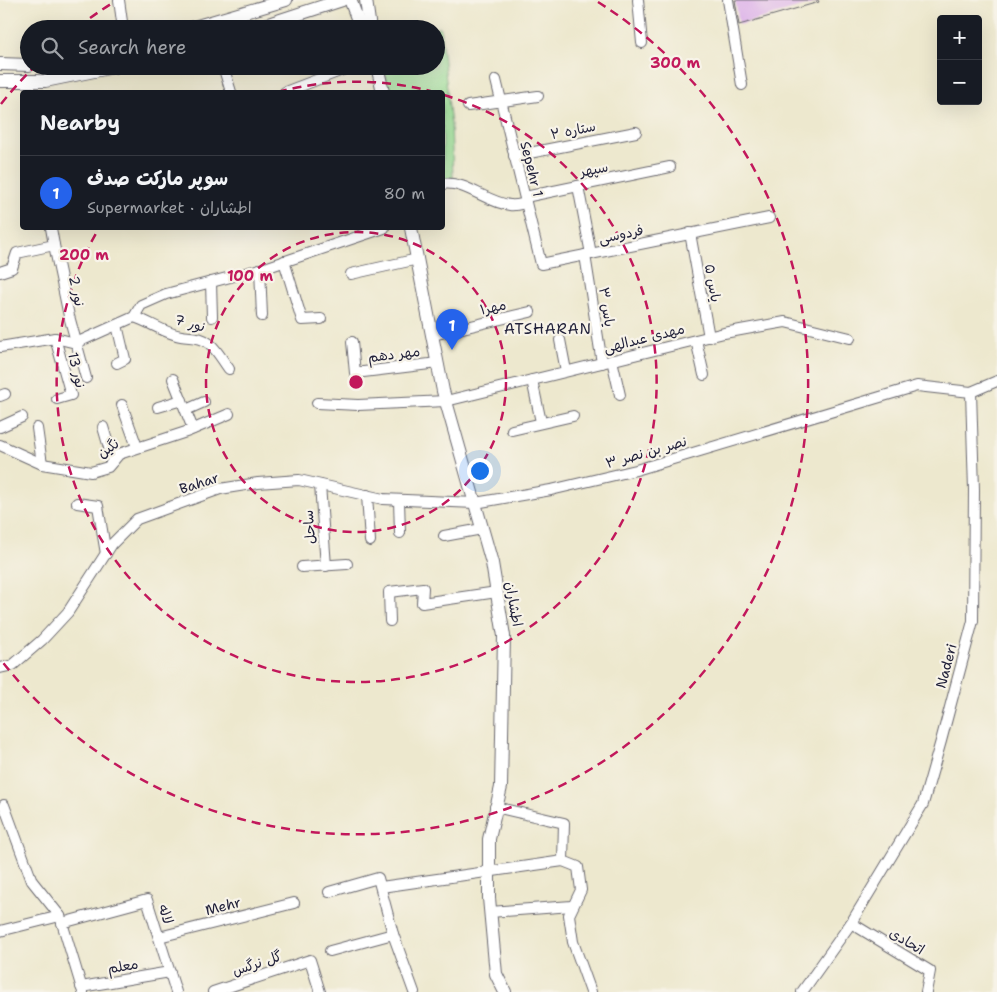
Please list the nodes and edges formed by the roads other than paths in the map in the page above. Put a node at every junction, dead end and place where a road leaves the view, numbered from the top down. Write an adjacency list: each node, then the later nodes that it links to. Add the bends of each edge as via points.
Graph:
1 (119, 0): 7 (street)
2 (286, 0): 8 (street)
3 (349, 0): 9 (street); 10 (street)
4 (366, 0): 11 (street)
5 (638, 0): 12 (street)
6 (728, 0): 21 (street)
7 (122, 20)
8 (218, 20)
9 (283, 20)
10 (357, 20)
11 (369, 20)
12 (642, 43)
13 (0, 64): 14 (street)
14 (20, 65)
15 (71, 75): 20 (street)
16 (226, 75): 22 (street)
17 (330, 75): 23 (street)
18 (379, 75): 24 (street)
19 (496, 80): 26 (street, Sepehr 1)
20 (1, 82)
21 (742, 85)
22 (230, 90)
23 (291, 90)
24 (383, 90)
25 (538, 96): 26 (street)
26 (500, 100): 27 (street); 29 (street, Sepehr 1)
27 (468, 106)
28 (636, 132): 29 (street, ستاره ۲)
29 (514, 156): 33 (street, Sepehr 1)
30 (670, 168): 32 (street, سپهر)
31 (445, 183): 33 (street, سپهر, via 452,182 510,205)
32 (578, 186): 33 (street, سپهر); 40 (street, یاس ۳)
33 (525, 200): 43 (street, Sepehr 1)
34 (769, 218): 38 (street, فردوسی)
35 (51, 230): 39 (street, نور 2)
36 (378, 230): 42 (street)
37 (412, 230): 41 (street, اطشاران)
38 (690, 234): 40 (street, فردوسی); 55 (street, یاس ۵)
39 (54, 246): 45 (street, via 17,253 12,268); 61 (street, نور 2)
40 (588, 254): 43 (street, فردوسی); 63 (street, یاس ۳)
41 (418, 259): 46 (street); 54 (street, اطشاران)
42 (284, 262): 44 (street); 52 (street, via 302,320)
43 (541, 264)
44 (260, 269): 47 (street); 49 (street)
45 (0, 272)
46 (351, 274)
47 (211, 282): 50 (street, via 166,294 141,305); 51 (street)
48 (530, 312): 54 (street, مهر۱)
49 (262, 316)
50 (134, 317): 53 (street); 66 (street, نور 7, via 162,330 210,343)
51 (212, 317)
52 (321, 319)
53 (117, 325): 61 (street); 64 (street, via 125,359)
54 (433, 335): 65 (street, اطشاران)
55 (709, 337): 57 (street, مهدی عبدالهی, via 784,322); 59 (street, مهدی عبدالهی)
56 (55, 338): 61 (street); 62 (street); 75 (street, نور 13, via 71,395)
57 (850, 338)
58 (560, 340): 67 (street)
59 (696, 340): 63 (street, مهدی عبدالهی); 68 (street)
60 (352, 342): 65 (street, مهر دهم, via 355,373)
61 (76, 343): 69 (street, نور 2)
62 (0, 347)
63 (607, 362): 67 (street, مهدی عبدالهی); 74 (street, یاس ۳)
64 (117, 363)
65 (438, 363): 77 (street, اطشاران)
66 (229, 368)
67 (566, 371): 71 (street, مهدی عبدالهی)
68 (704, 375)
69 (86, 378)
70 (174, 379): 76 (street)
71 (532, 380): 77 (street, مهدی عبدالهی); 86 (street)
72 (997, 381): 73 (street)
73 (971, 392): 100 (street, نصر بن نصر ۳, via 917,386 636,470 551,490); 122 (street, Naderi, via 973,621 923,804)
74 (620, 395)
75 (57, 399)
76 (182, 400): 81 (street); 82 (street)
77 (446, 401): 79 (street, مهدی عبدالهی, via 358,405); 100 (street, اطشاران)
78 (204, 402): 82 (street)
79 (317, 403)
80 (122, 405): 93 (street)
81 (158, 407)
82 (186, 410): 90 (street)
83 (229, 414): 90 (street, نگین)
84 (574, 416): 86 (street)
85 (22, 417): 87 (street)
86 (541, 422): 91 (street)
87 (0, 427)
88 (103, 427): 94 (street)
89 (37, 428): 95 (street)
90 (193, 429): 93 (street, نگین)
91 (512, 430)
92 (0, 445): 95 (street, نگین)
93 (137, 447): 94 (street, نگین, via 119,454)
94 (113, 461): 95 (street, نگین, via 108,467 91,472)
95 (42, 464)
96 (320, 485): 97 (street, Bahar); 105 (street, Bahar, via 300,480 220,489 137,519); 107 (street, ساحل)
97 (366, 495): 98 (street, Bahar); 104 (street)
98 (400, 500): 100 (street, Bahar); 102 (street)
99 (77, 503): 105 (street, via 98,506)
100 (475, 503): 101 (street, اطشاران)
101 (482, 529): 103 (street); 109 (street, اطشاران)
102 (400, 534)
103 (444, 536)
104 (370, 541)
105 (106, 554): 111 (street, Bahar, via 68,612 47,635 13,664)
106 (346, 564): 107 (street)
107 (326, 566): 108 (street)
108 (302, 567)
109 (497, 592): 110 (street, via 422,603 423,588 389,592); 113 (street, اطشاران, via 504,636 504,696 501,787)
110 (390, 621)
111 (0, 668)
112 (4, 805): 121 (street, via 32,881)
113 (495, 808): 114 (street, via 564,823); 115 (street, اطشاران, via 489,839)
114 (563, 861): 115 (street); 119 (street, via 578,867 581,890)
115 (489, 872): 116 (street); 120 (street, اطشاران)
116 (380, 882): 117 (street); 124 (street)
117 (329, 892)
118 (294, 903): 125 (street, Mehr)
119 (572, 906): 120 (street); 134 (street, via 569,915 573,942)
120 (490, 912): 133 (street, اطشاران, via 496,974)
121 (61, 920): 123 (street); 125 (street, لاله, via 147,900); 128 (street)
122 (851, 923): 135 (street, Naderi); 136 (street, اتحادی, via 930,970)
123 (0, 931)
124 (393, 934): 126 (street); 132 (street)
125 (159, 937): 127 (street, لاله)
126 (330, 951)
127 (170, 972): 128 (street, معلم); 129 (street, لاله)
128 (82, 990)
129 (176, 992)
130 (212, 992): 131 (street, گل نرگس, via 310,960)
131 (320, 992)
132 (414, 992)
133 (505, 992)
134 (591, 992)
135 (802, 992)
136 (926, 992)

